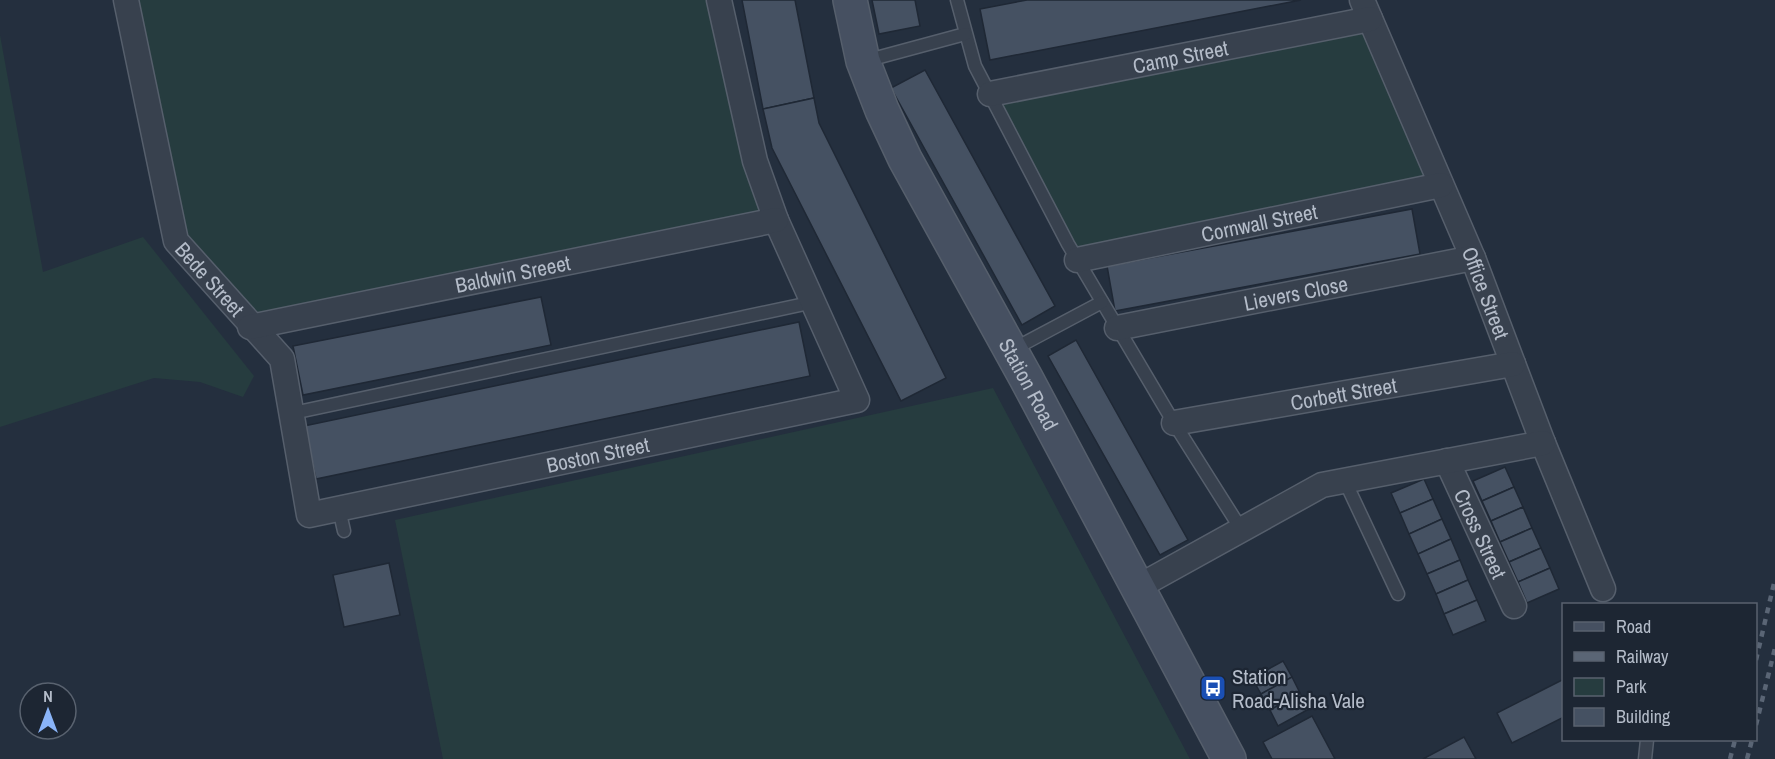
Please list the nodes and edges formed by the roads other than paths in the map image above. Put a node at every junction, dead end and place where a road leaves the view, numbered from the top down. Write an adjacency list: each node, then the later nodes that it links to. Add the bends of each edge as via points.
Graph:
1 (126, 0): 15 (street, Bede Street, via 176,241)
2 (719, 0): 10 (street, via 755,161)
3 (850, 0): 7 (main road, Station Road)
4 (957, 0): 6 (lane)
5 (1366, 10): 8 (street, Camp Street); 9 (street, Office Street)
6 (965, 34): 7 (lane); 8 (lane, via 975,66)
7 (863, 61): 17 (main road, Station Road, via 905,159)
8 (990, 94): 12 (lane)
9 (1441, 185): 11 (street, Office Street); 12 (street, Cornwall Street)
10 (776, 220): 13 (street); 15 (street, Baldwin Sreeet)
11 (1473, 258): 16 (street, Lievers Close); 18 (street, Office Street)
12 (1077, 260): 14 (lane)
13 (813, 302): 19 (lane); 24 (street, Boston Street, via 857,400)
14 (1102, 302): 16 (lane); 17 (lane)
15 (250, 327): 19 (street, Bede Street, via 282,359)
16 (1118, 328): 20 (lane)
17 (1011, 351): 26 (main road, Station Road)
18 (1513, 364): 20 (street, Corbett Street); 21 (street, Office Street)
19 (293, 413): 24 (street, Bede Street, via 309,515)
20 (1174, 423): 25 (lane)
21 (1543, 443): 22 (street); 27 (street, Office Street)
22 (1447, 461): 23 (street); 29 (street, Cross Street)
23 (1344, 479): 25 (street, via 1322,485); 28 (lane)
24 (341, 520)
25 (1241, 529): 26 (street)
26 (1138, 587): 31 (main road, Station Road)
27 (1603, 589)
28 (1398, 594)
29 (1514, 606)
30 (1647, 741): 32 (lane)
31 (1228, 759)
32 (1645, 759)

